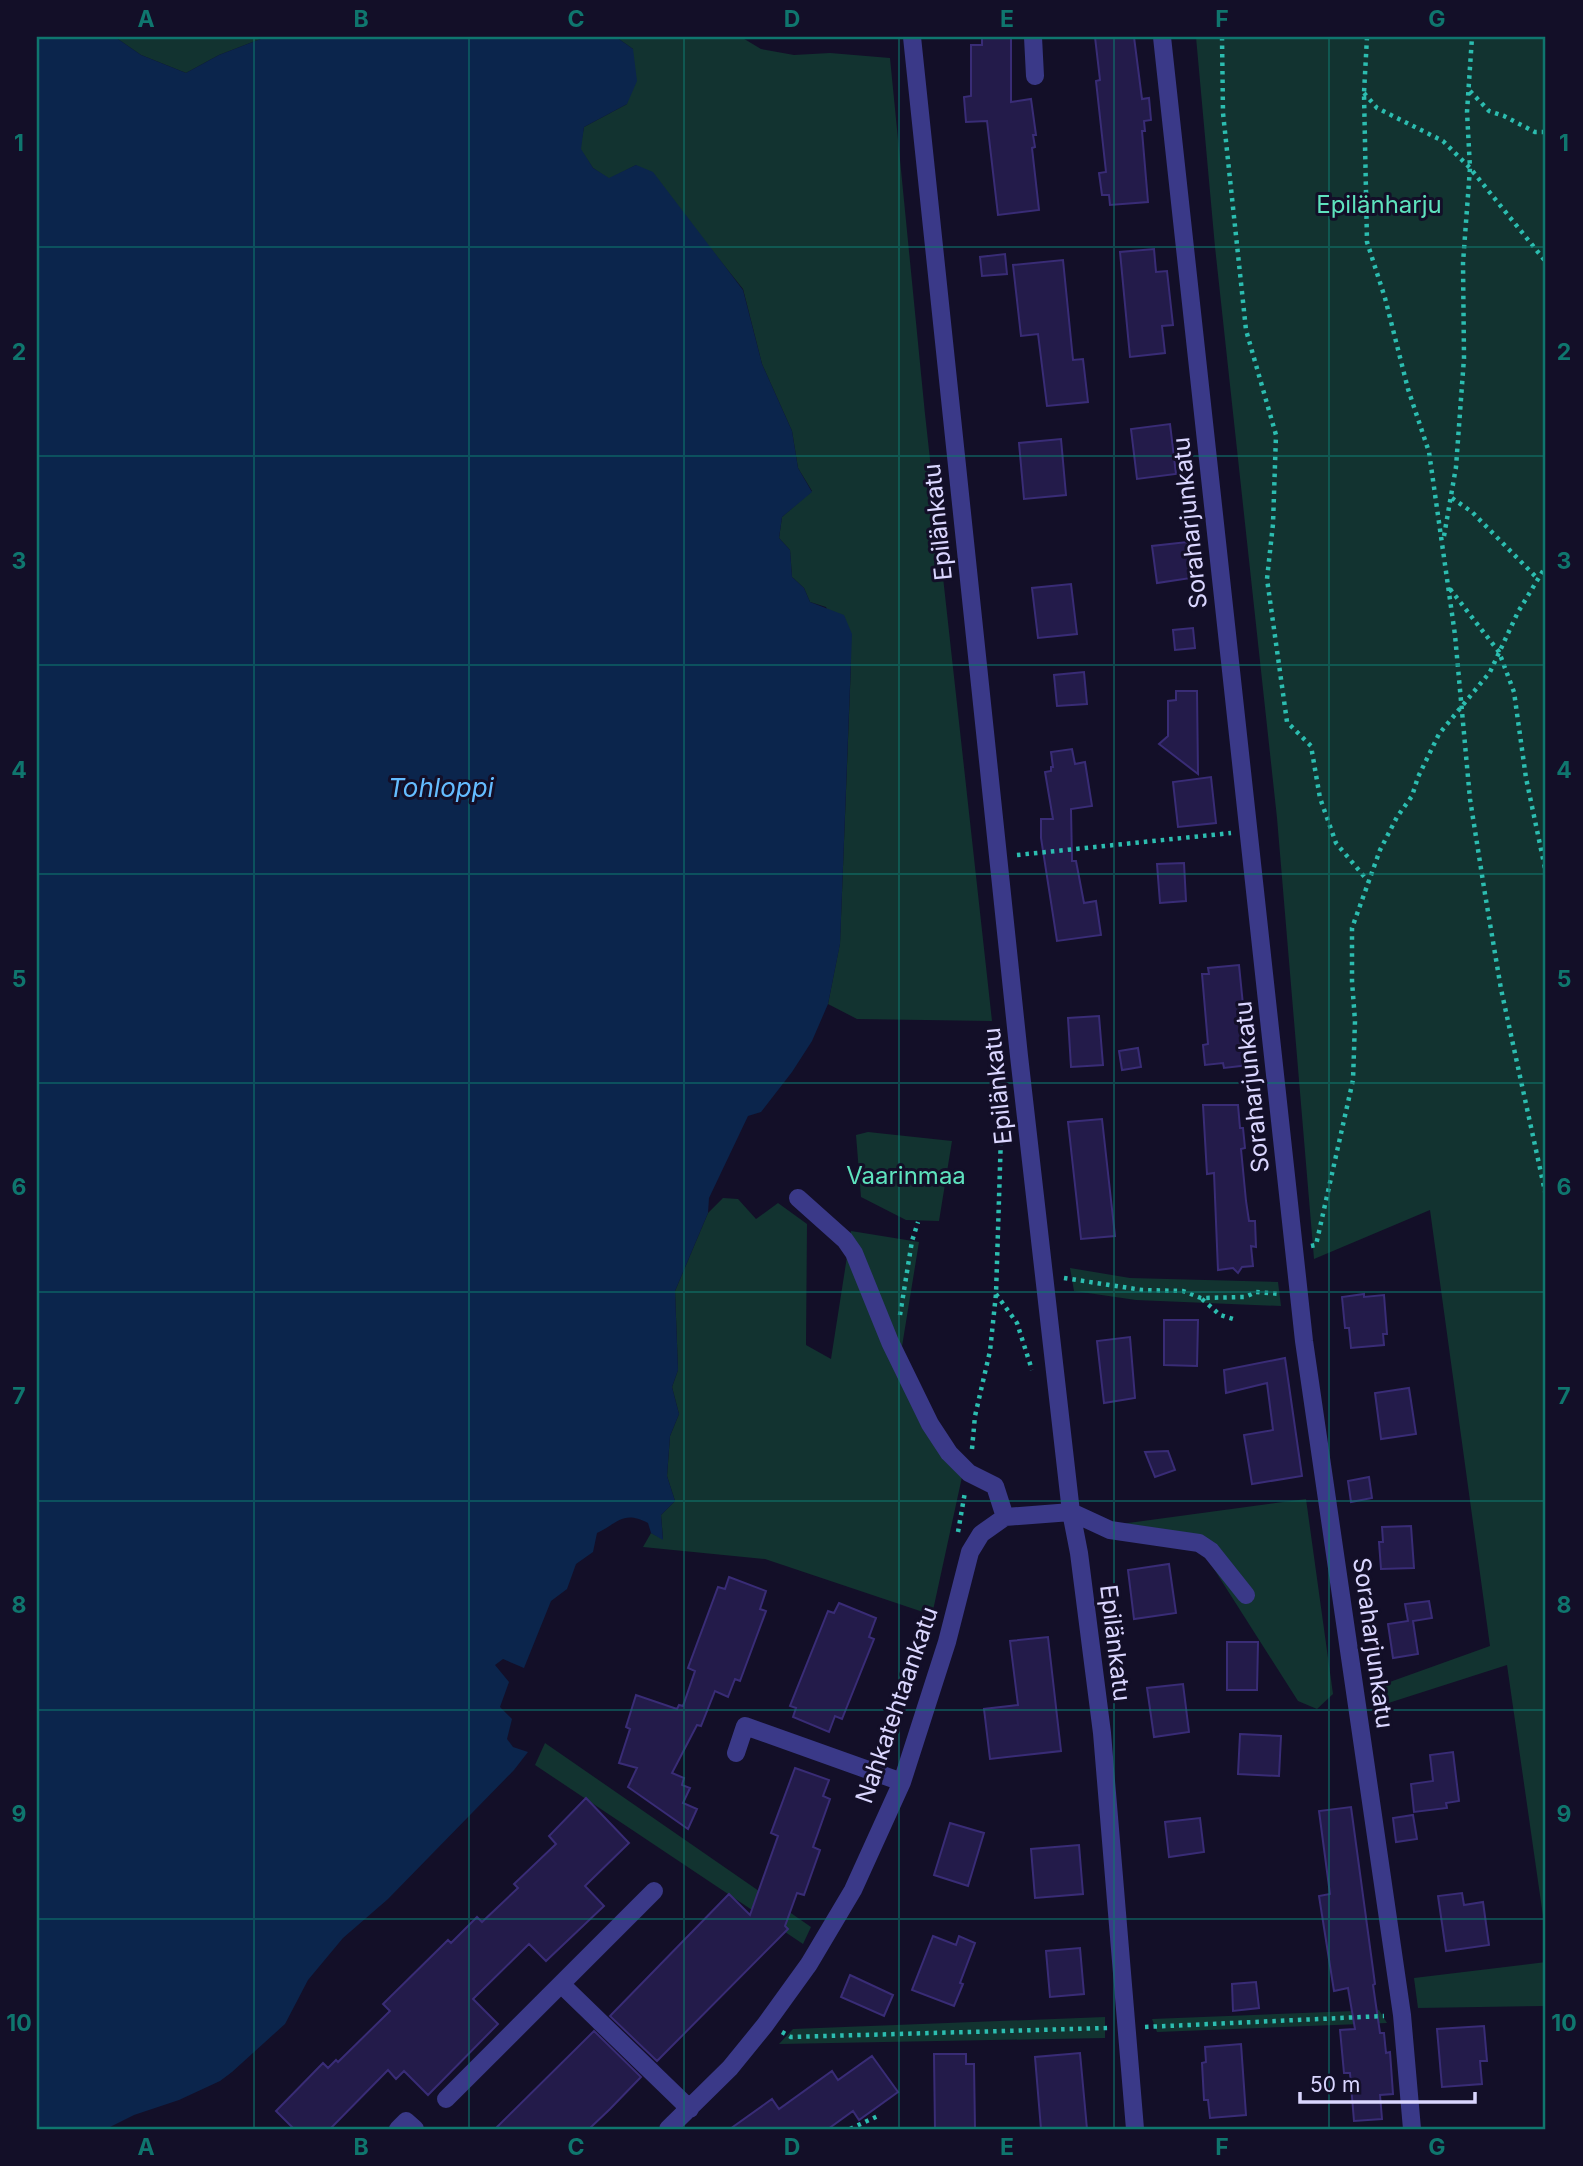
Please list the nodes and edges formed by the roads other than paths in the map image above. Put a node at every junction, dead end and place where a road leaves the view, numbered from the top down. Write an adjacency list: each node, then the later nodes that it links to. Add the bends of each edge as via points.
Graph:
1 (912, 37): 6 (street, Epilänkatu)
2 (1033, 37): 4 (street)
3 (1162, 37): 19 (street, Soraharjunkatu, via 1304,1341 1400,2002)
4 (1035, 76)
5 (798, 1198): 7 (street, via 854,1253 930,1424 948,1453 969,1473 995,1486)
6 (1071, 1512): 7 (street); 8 (street, via 1110,1530 1199,1543 1211,1551); 18 (street, Epilänkatu, via 1102,1733)
7 (1005, 1517): 10 (street, Nahkatehtaankatu, via 981,1534 970,1552)
8 (1245, 1595)
9 (736, 1753): 10 (street, via 745,1726)
10 (902, 1782): 14 (street, Nahkatehtaankatu, via 853,1890 810,1964 730,2068)
11 (654, 1891): 12 (street)
12 (561, 1984): 13 (street); 14 (street)
13 (446, 2099)
14 (690, 2109): 17 (street, Nahkatehtaankatu)
15 (398, 2129): 16 (street, via 406,2121)
16 (415, 2129)
17 (668, 2129)
18 (1135, 2129)
19 (1412, 2129)

